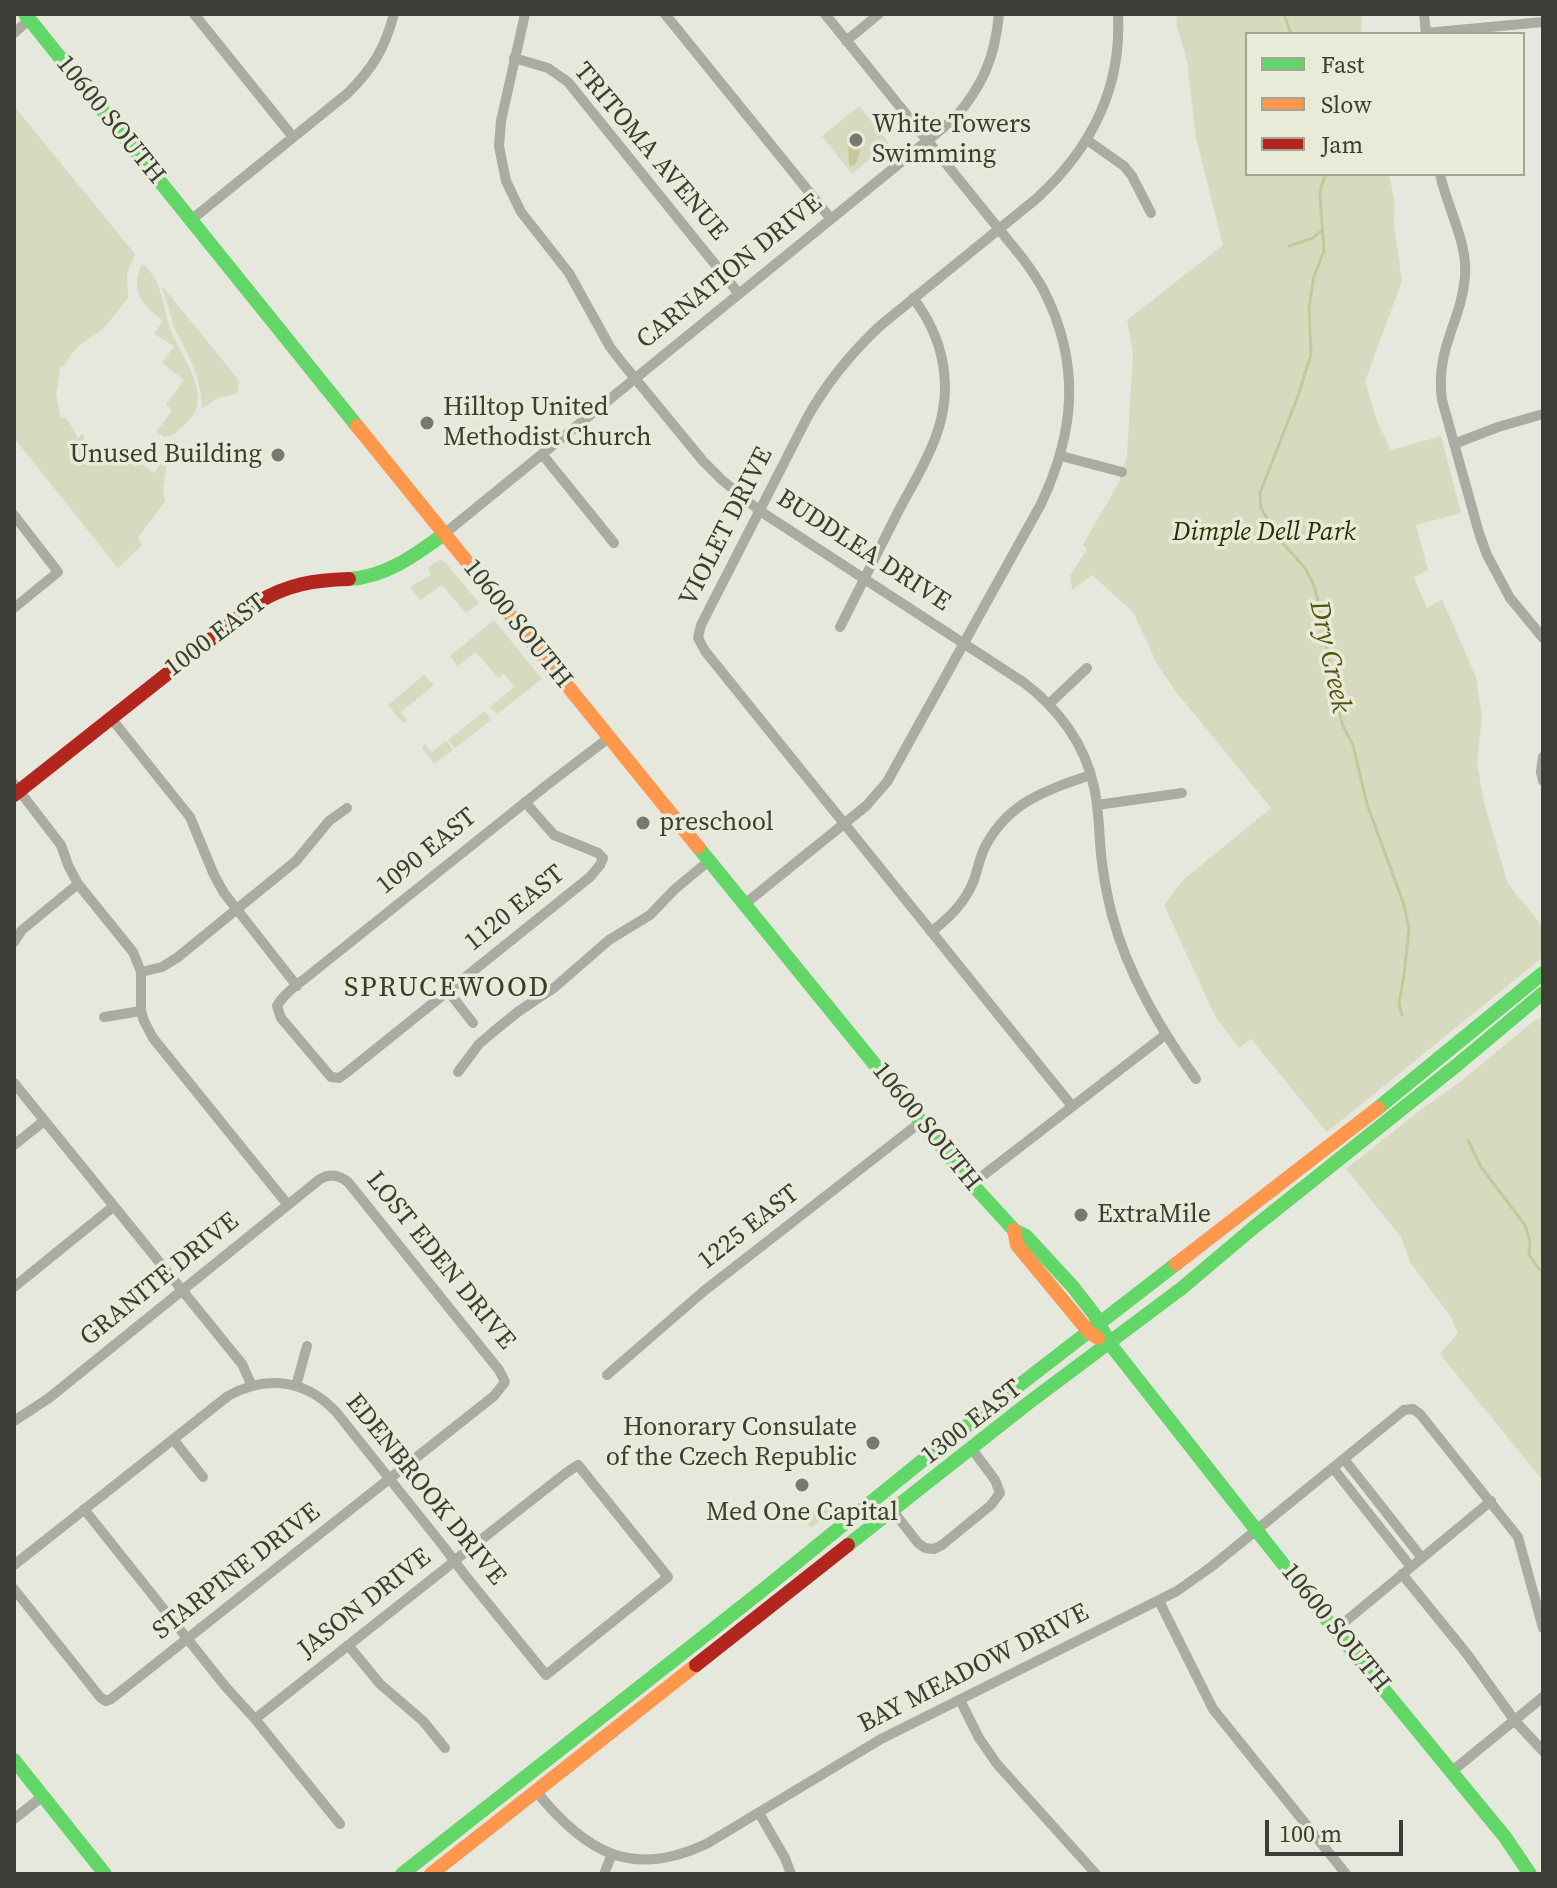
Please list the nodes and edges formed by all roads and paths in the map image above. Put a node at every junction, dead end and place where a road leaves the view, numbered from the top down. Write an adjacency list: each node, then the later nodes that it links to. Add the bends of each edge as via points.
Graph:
1 (194, 14): 15 (street)
2 (394, 14): 15 (street, via 378,59 364,77)
3 (525, 14): 14 (street, BUDDLEA DRIVE)
4 (665, 14): 20 (street)
5 (825, 14): 13 (street)
6 (879, 14): 13 (street)
7 (999, 14): 17 (street, CARNATION DRIVE, via 997,39 982,82 954,119)
8 (1118, 14): 16 (street, VIOLET DRIVE, via 1112,80)
9 (27, 17): 12 (street); 21 (main road, 10600 SOUTH)
10 (1543, 22): 11 (street)
11 (1446, 32)
12 (14, 33)
13 (846, 41): 17 (street)
14 (514, 58): 23 (street, TRITOMA AVENUE, via 548,68 568,82); 25 (street, BUDDLEA DRIVE, via 499,146 506,181 521,212 569,273 610,347)
15 (293, 137): 21 (street)
16 (1087, 140): 19 (street, via 1124,166); 22 (street, VIOLET DRIVE, via 1056,181)
17 (928, 141): 20 (street, CARNATION DRIVE); 22 (street)
18 (1440, 176): 27 (street, via 1466,264 1439,381)
19 (1151, 213)
20 (831, 219): 23 (street, CARNATION DRIVE)
21 (191, 220): 33 (main road, 10600 SOUTH)
22 (999, 229): 24 (street, VIOLET DRIVE); 29 (street, via 1043,289 1057,321 1069,388)
23 (739, 294): 25 (street, CARNATION DRIVE)
24 (913, 298): 31 (street, VIOLET DRIVE, via 857,347 827,385); 35 (street, via 932,326 943,359 942,416)
25 (634, 377): 28 (street, CARNATION DRIVE); 31 (street, BUDDLEA DRIVE, via 703,461)
26 (1543, 414): 27 (street)
27 (1454, 444): 38 (street, via 1487,555 1510,598)
28 (542, 454): 33 (street, CARNATION DRIVE); 34 (street)
29 (1061, 456): 30 (street); 39 (street, via 1041,504)
30 (1122, 472)
31 (760, 511): 35 (street, BUDDLEA DRIVE); 52 (street, VIOLET DRIVE, via 698,638)
32 (14, 515): 36 (street, via 58,572)
33 (444, 534): 42 (main road, 1000 EAST, via 371,577 317,580 274,592); 43 (main road, 10600 SOUTH)
34 (614, 543)
35 (864, 579): 37 (street); 39 (street, BUDDLEA DRIVE)
36 (14, 608)
37 (840, 627)
38 (1543, 638)
39 (964, 644): 41 (street, BUDDLEA DRIVE); 52 (street, via 887,782)
40 (1087, 668): 41 (street)
41 (1049, 704): 45 (street, BUDDLEA DRIVE, via 1073,735)
42 (111, 718): 47 (main road, 1000 EAST); 56 (street, via 190,817 214,875)
43 (610, 737): 49 (street, 1090 EAST); 53 (main road, 10600 SOUTH)
44 (1543, 757): 46 (street)
45 (1091, 775): 50 (street, BUDDLEA DRIVE); 57 (street, via 1041,792 1002,822 985,846 959,907)
46 (1543, 781)
47 (16, 790): 54 (street, via 61,845)
48 (1182, 793): 50 (street)
49 (525, 802): 61 (street, 1090 EAST); 62 (street, 1120 EAST, via 554,835 603,858 597,871)
50 (1097, 805): 67 (street, BUDDLEA DRIVE, via 1113,917 1136,980)
51 (347, 808): 56 (street, via 296,861)
52 (844, 823): 55 (street); 57 (street, VIOLET DRIVE)
53 (710, 860): 55 (main road, 10600 SOUTH); 68 (street, via 650,915 609,940 493,1032)
54 (78, 884): 58 (street); 59 (street, via 133,952)
55 (746, 903): 74 (main road, 10600 SOUTH)
56 (236, 910): 59 (street, via 170,963); 61 (street)
57 (931, 932): 72 (street, VIOLET DRIVE)
58 (14, 942)
59 (141, 972): 64 (street)
60 (1543, 973): 83 (main road, 1300 EAST)
61 (297, 986): 69 (street, 1090 EAST, via 277,1006 281,1018)
62 (448, 991): 66 (street); 69 (street, 1120 EAST)
63 (1543, 993): 85 (main road, 1300 EAST)
64 (141, 1011): 65 (street); 78 (street, via 153,1038)
65 (104, 1017)
66 (473, 1023)
67 (1165, 1035): 70 (street, BUDDLEA DRIVE); 72 (street)
68 (458, 1072)
69 (336, 1079)
70 (1196, 1079)
71 (14, 1083): 73 (street)
72 (1072, 1106): 77 (street)
73 (44, 1121): 75 (street); 79 (street)
74 (922, 1121): 77 (main road, 10600 SOUTH); 87 (street, 1225 EAST, via 704,1291)
75 (14, 1145)
76 (334, 1175): 78 (street, GRANITE DRIVE); 88 (street, LOST EDEN DRIVE, via 348,1182)
77 (972, 1184): 80 (main road, 10600 SOUTH)
78 (288, 1205): 82 (street, GRANITE DRIVE)
79 (114, 1206): 81 (street); 82 (street)
80 (1014, 1230): 83 (main road, 10600 SOUTH, via 1026,1236); 84 (main road, 10600 SOUTH, via 1017,1245)
81 (14, 1287)
82 (183, 1290): 89 (street, via 242,1364); 91 (street, GRANITE DRIVE)
83 (1101, 1323): 84 (main road, 1300 EAST); 85 (main road, 10600 SOUTH)
84 (1089, 1332): 85 (main road, 10600 SOUTH); 117 (main road, 1300 EAST)
85 (1110, 1344): 93 (main road, 1300 EAST); 101 (main road, 10600 SOUTH)
86 (307, 1346): 90 (street)
87 (607, 1375)
88 (505, 1382): 97 (street, STARPINE DRIVE)
89 (252, 1386): 90 (street, EDENBROOK DRIVE); 92 (street, EDENBROOK DRIVE, via 228,1396)
90 (296, 1386): 97 (street, EDENBROOK DRIVE, via 328,1404)
91 (14, 1421)
92 (173, 1439): 96 (street); 99 (street, EDENBROOK DRIVE)
93 (972, 1449): 100 (main road, 1300 EAST); 100 (street, via 1000,1493 942,1545 925,1548)
94 (1344, 1459): 95 (street, BAY MEADOW DRIVE); 98 (street, BAY MEADOW DRIVE, via 1404,1410 1413,1409); 102 (street)
95 (1333, 1468): 101 (street, BAY MEADOW DRIVE); 105 (street)
96 (203, 1477)
97 (390, 1478): 103 (street, EDENBROOK DRIVE); 111 (street, STARPINE DRIVE)
98 (1491, 1501): 102 (street); 109 (street, via 1518,1537)
99 (84, 1509): 104 (street, EDENBROOK DRIVE); 111 (street)
100 (893, 1511): 123 (main road, 1300 EAST)
101 (1257, 1530): 108 (street, BAY MEADOW DRIVE); 110 (main road, 10600 SOUTH)
102 (1422, 1558): 105 (street)
103 (454, 1561): 112 (street, JASON DRIVE); 113 (street, EDENBROOK DRIVE); 113 (street, JASON DRIVE, via 578,1465 596,1486 668,1577)
104 (14, 1565)
105 (1411, 1567): 106 (street)
106 (1402, 1574): 110 (street); 118 (street)
107 (14, 1589): 111 (street, STARPINE DRIVE, via 106,1701)
108 (1159, 1601): 115 (street, BAY MEADOW DRIVE); 135 (street, via 1213,1709)
109 (1543, 1628)
110 (1335, 1630): 122 (main road, 10600 SOUTH)
111 (187, 1639): 116 (street)
112 (348, 1645): 116 (street, JASON DRIVE); 119 (street)
113 (546, 1675)
114 (1543, 1697): 118 (street)
115 (960, 1700): 125 (street, BAY MEADOW DRIVE, via 857,1752); 134 (street, via 997,1764)
116 (255, 1719): 127 (street)
117 (598, 1720): 123 (main road, via 536,1778); 130 (main road, 1300 EAST)
118 (1515, 1721): 120 (street); 122 (street)
119 (445, 1748)
120 (1543, 1751)
121 (14, 1760): 124 (main road)
122 (1451, 1772): 136 (main road, 10600 SOUTH)
123 (536, 1791): 128 (street, BAY MEADOW DRIVE, via 566,1826); 131 (main road, 1300 EAST)
124 (43, 1796): 126 (street); 129 (main road)
125 (759, 1813): 128 (street, BAY MEADOW DRIVE, via 674,1857); 133 (street)
126 (14, 1819)
127 (340, 1824)
128 (612, 1854): 132 (street)
129 (105, 1874)
130 (402, 1874)
131 (431, 1874)
132 (604, 1874)
133 (791, 1874)
134 (1096, 1874)
135 (1346, 1874)
136 (1530, 1874)

